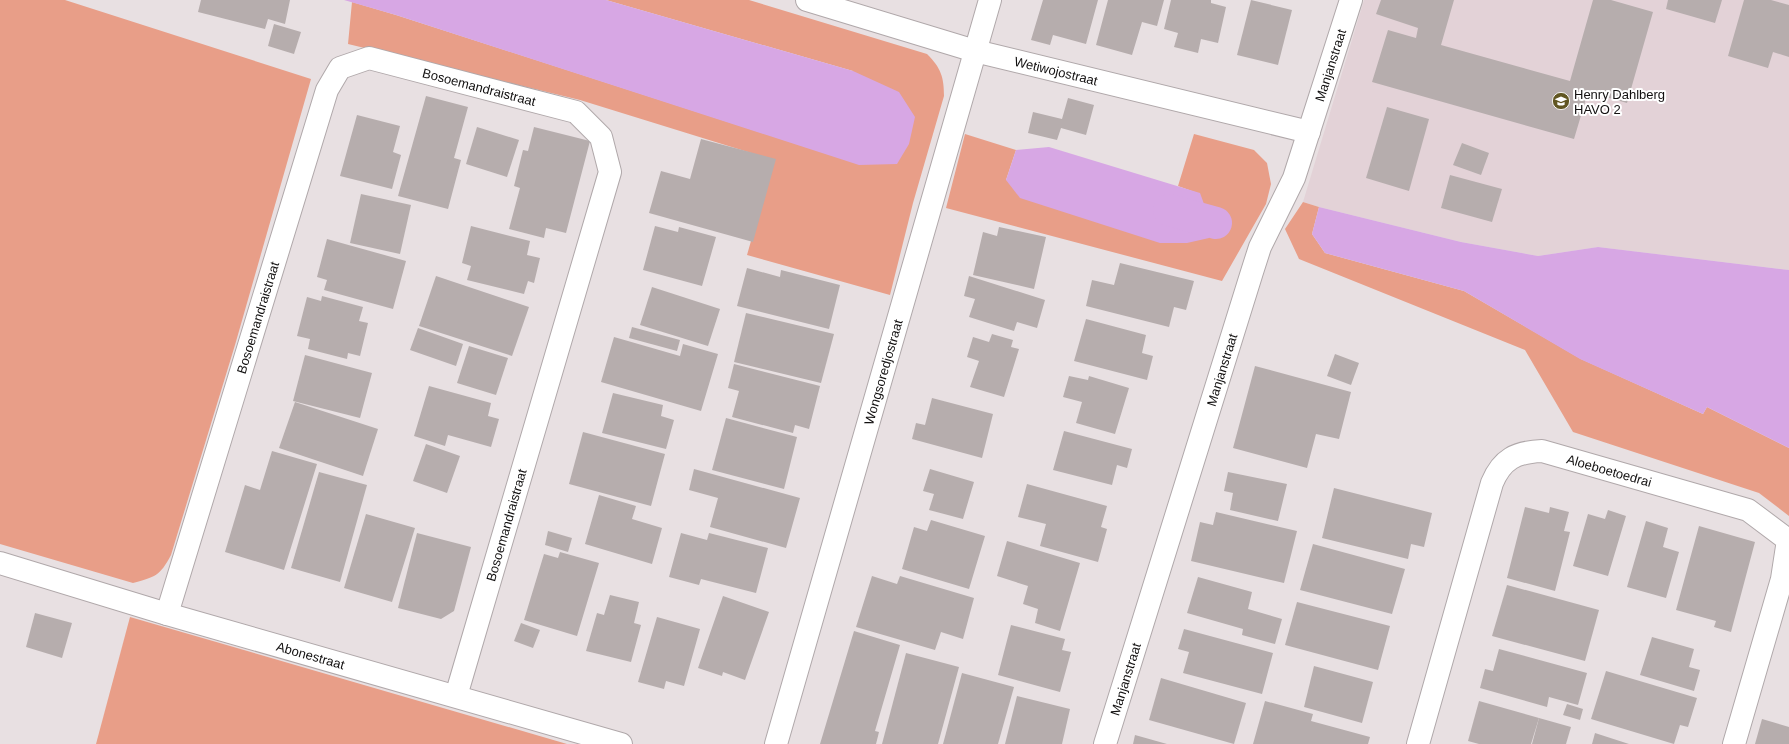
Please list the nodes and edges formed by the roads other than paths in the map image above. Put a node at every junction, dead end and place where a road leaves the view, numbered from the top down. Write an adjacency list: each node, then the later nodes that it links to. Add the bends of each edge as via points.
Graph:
1 (807, 0): 4 (street, Wetiwojostraat)
2 (990, 0): 4 (street, Wongsoredjostraat)
3 (1351, 0): 5 (street, Manjanstraat)
4 (974, 51): 5 (street, Wetiwojostraat); 11 (street, Wongsoredjostraat)
5 (1308, 132): 12 (street, Manjanstraat, via 1294,178 1260,247)
6 (1788, 540): 13 (street, Aloeboetoedrai, via 1748,510 1542,452 1516,455 1497,472 1492,483); 14 (street, Aloeboetoedrai, via 1782,579)
7 (0, 563): 8 (street, Abonestraat)
8 (167, 614): 9 (street, Abonestraat); 9 (street, Bosoemandraistraat, via 327,90 340,68 369,58 576,112 601,137 610,172)
9 (456, 696): 10 (street, Abonestraat)
10 (621, 744)
11 (776, 744)
12 (1105, 744)
13 (1418, 744)
14 (1734, 744)

